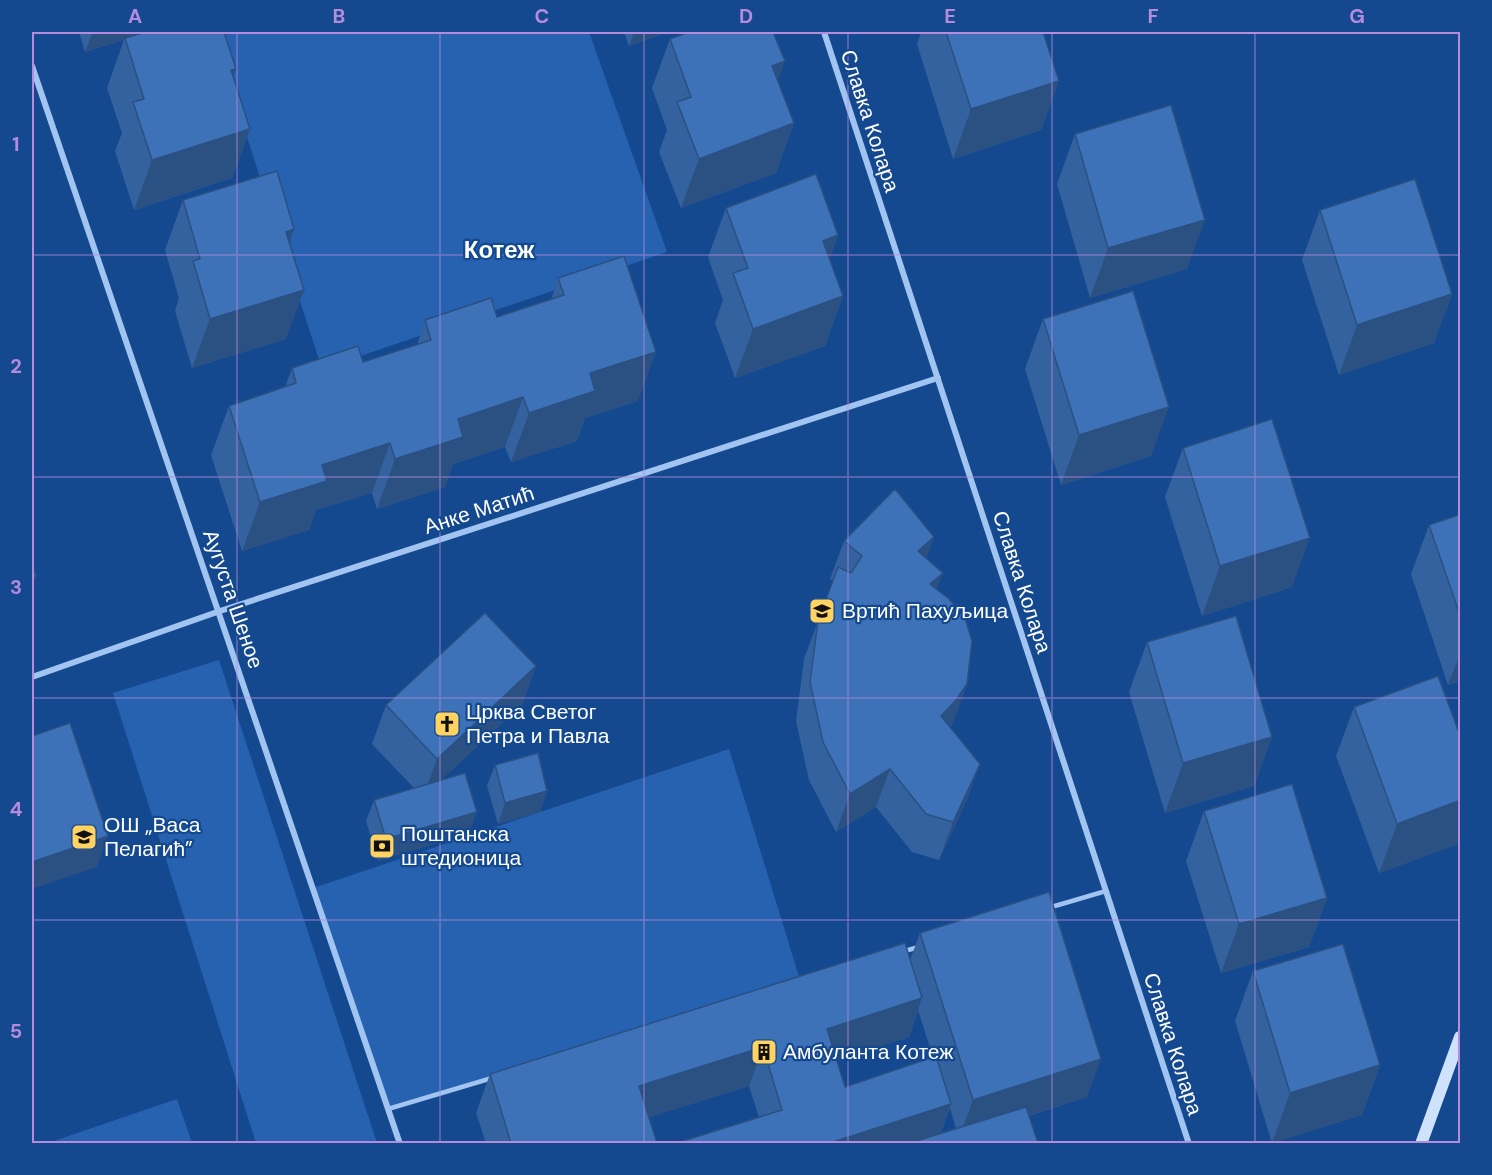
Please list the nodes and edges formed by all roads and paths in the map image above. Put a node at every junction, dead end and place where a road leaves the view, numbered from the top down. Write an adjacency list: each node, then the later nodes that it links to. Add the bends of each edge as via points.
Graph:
1 (824, 32): 3 (street, Славка Колара)
2 (32, 66): 4 (street, Аугуста Шеное)
3 (938, 378): 4 (street, Анке Матић); 6 (street, Славка Колара)
4 (220, 611): 5 (street, Анке Матић); 12 (street, Аугуста Шеное)
5 (32, 677)
6 (1106, 891): 7 (lane); 14 (street, Славка Колара)
7 (1046, 908)
8 (925, 945): 9 (lane)
9 (891, 955)
10 (1461, 1037): 15 (street)
11 (500, 1075): 12 (lane)
12 (388, 1109): 13 (street, Аугуста Шеное)
13 (400, 1143)
14 (1189, 1143)
15 (1421, 1143)

